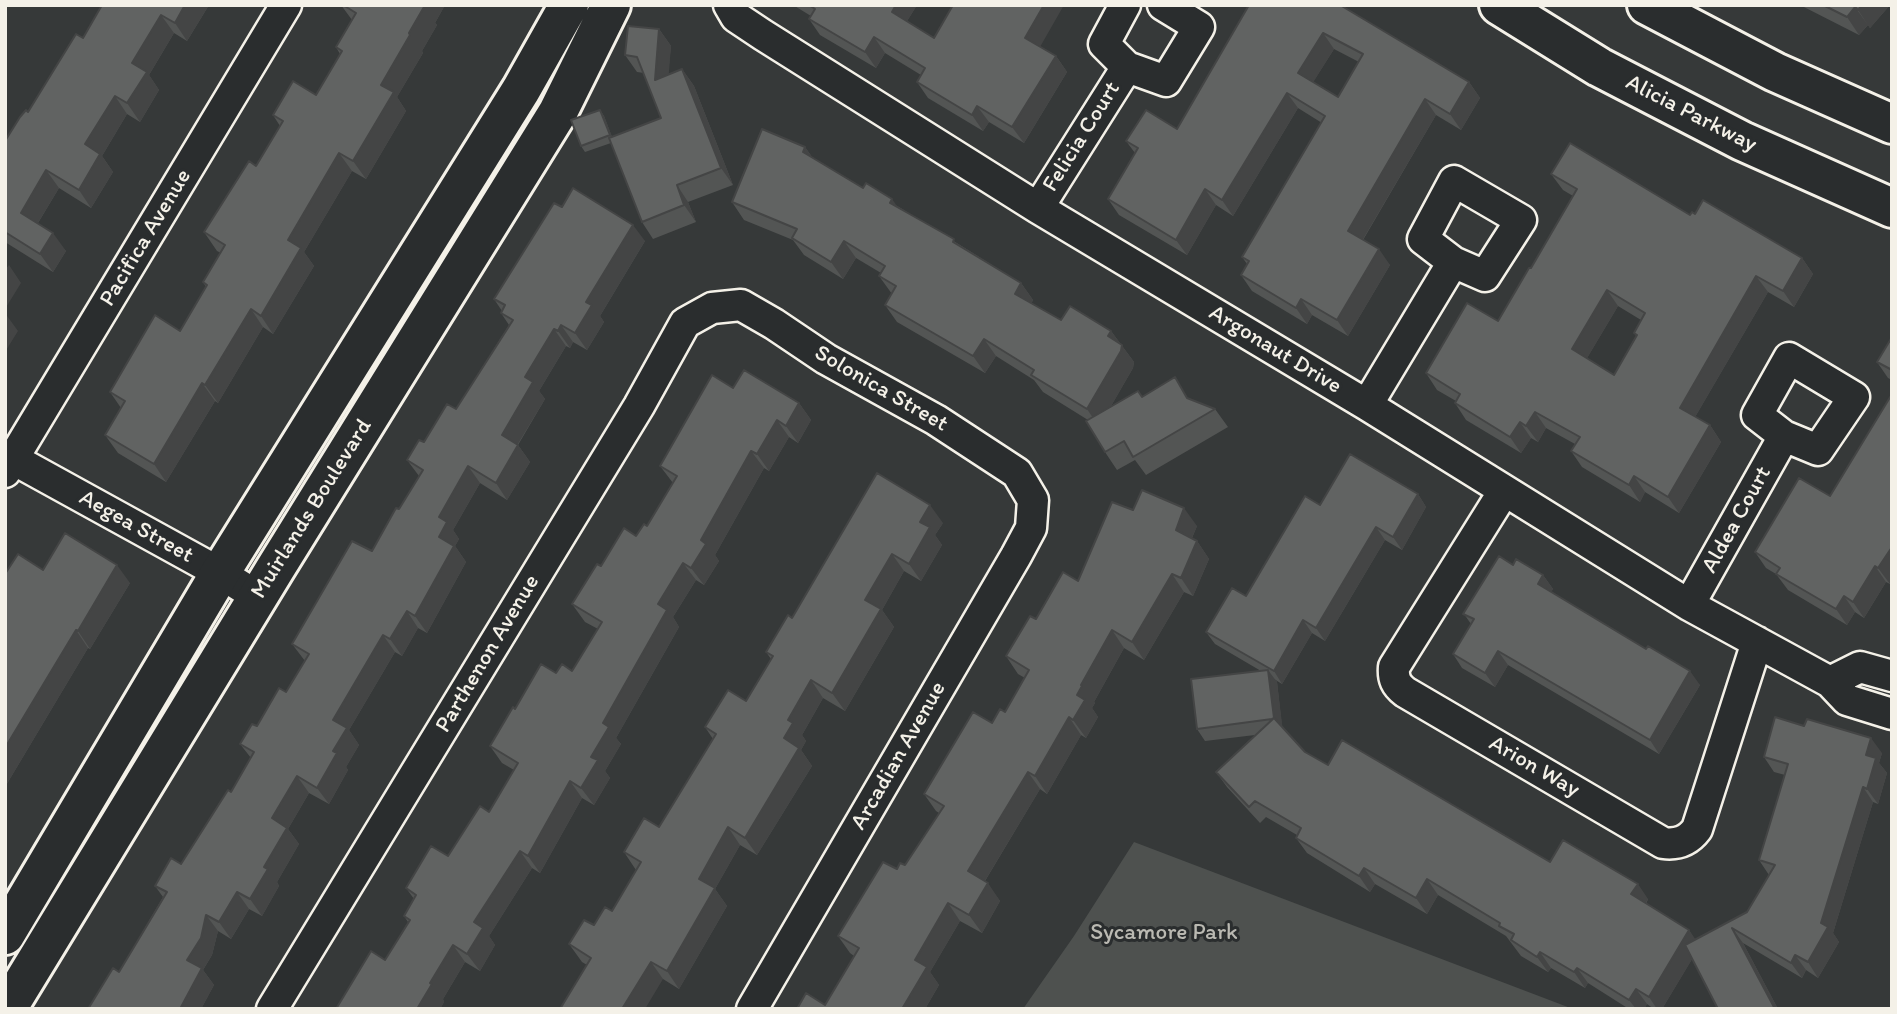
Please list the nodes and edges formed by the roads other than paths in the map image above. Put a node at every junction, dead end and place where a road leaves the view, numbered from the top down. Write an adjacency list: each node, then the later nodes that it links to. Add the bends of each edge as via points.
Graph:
1 (286, 5): 17 (street, Pacifica Avenue)
2 (569, 5): 20 (main road, Muirlands Boulevard, via 521,90)
3 (611, 5): 21 (main road, Muirlands Boulevard, via 558,112)
4 (729, 5): 11 (street, Argonaut Drive, via 736,17 763,35)
5 (1125, 5): 9 (street, Felicia Court, via 1104,44)
6 (1163, 5): 9 (street, Felicia Court, via 1199,27 1166,81)
7 (1499, 5): 12 (main road, Alicia Parkway, via 1599,66 1742,141)
8 (1647, 5): 10 (main road, via 1775,72)
9 (1127, 67): 11 (street, Felicia Court)
10 (1892, 124)
11 (1038, 208): 15 (street, Argonaut Drive)
12 (1892, 208)
13 (1452, 262): 15 (street)
14 (712, 308): 19 (street, Solonica Street, via 741,305 936,420 1017,473); 29 (street, Parthenon Avenue, via 685,323)
15 (1367, 405): 18 (street, Argonaut Drive)
16 (1784, 436): 22 (street, Aldea Court)
17 (9, 465): 20 (street, Aegea Street)
18 (1504, 491): 22 (street, Argonaut Drive); 23 (street, Arion Way, via 1394,667 1393,677 1405,692 1663,843 1673,844 1691,837 1697,829)
19 (1033, 500): 30 (street, Arcadian Avenue, via 1031,528 1016,556)
20 (220, 573): 21 (street, Aegea Street); 27 (main road, Muirlands Boulevard)
21 (258, 597): 28 (main road, Muirlands Boulevard)
22 (1689, 605): 23 (street, Argonaut Drive)
23 (1757, 642): 25 (street, Argonaut Drive)
24 (1892, 676): 25 (street, via 1860,667)
25 (1830, 682): 26 (street, Argonaut Drive, via 1847,700)
26 (1892, 714)
27 (5, 935)
28 (7, 1009)
29 (272, 1009)
30 (752, 1009)

